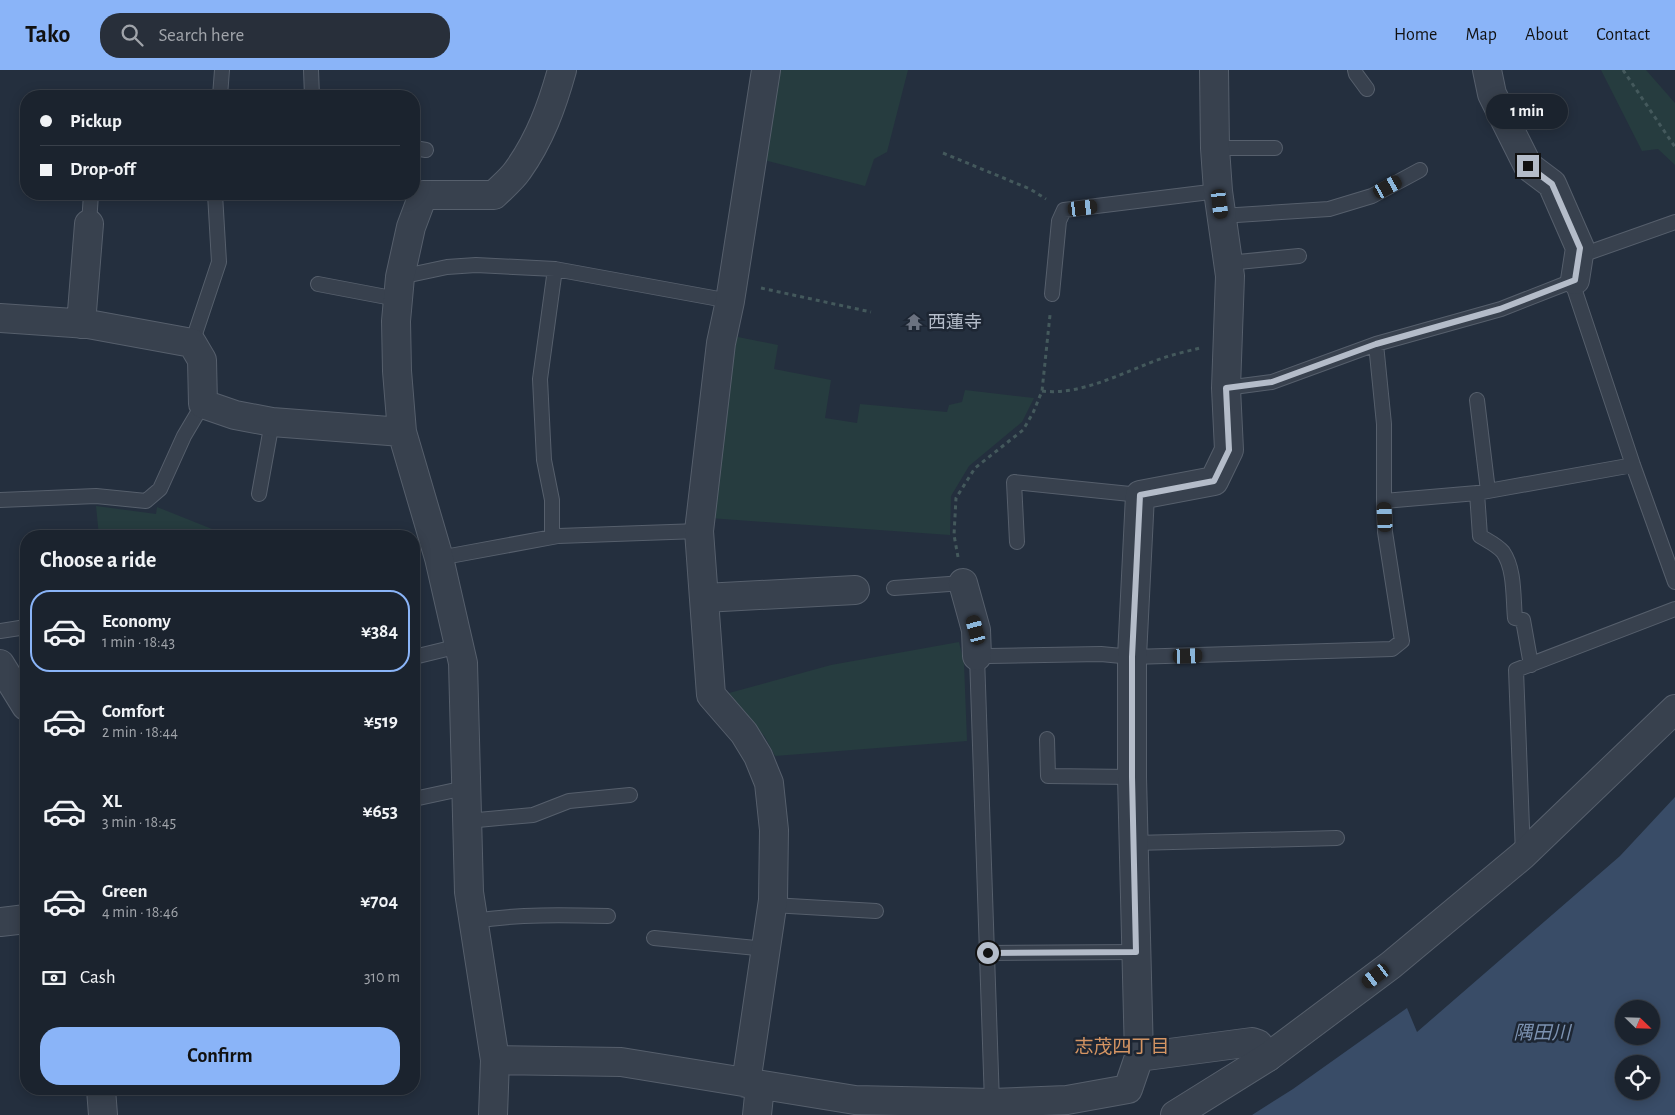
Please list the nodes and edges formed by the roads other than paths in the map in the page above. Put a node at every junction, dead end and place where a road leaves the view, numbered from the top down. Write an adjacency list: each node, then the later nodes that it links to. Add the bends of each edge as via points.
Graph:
1 (222, 70): 9 (lane)
2 (311, 70): 10 (lane)
3 (562, 70): 24 (street, via 543,129 518,171 494,195 423,195 411,228)
4 (766, 70): 25 (street)
5 (1214, 70): 11 (street)
6 (1355, 70): 8 (lane)
7 (1487, 70): 21 (street, via 1492,94 1528,166 1552,184 1580,248)
8 (1367, 89)
9 (220, 90)
10 (312, 90)
11 (1214, 148): 12 (lane); 16 (street)
12 (1275, 148)
13 (1420, 170): 16 (lane, via 1372,196 1329,209)
14 (91, 200): 18 (lane)
15 (215, 200): 29 (lane, via 219,262)
16 (1220, 203): 20 (street); 26 (lane, via 1064,210 1059,221)
17 (1675, 222): 21 (lane)
18 (89, 224): 28 (street)
19 (1299, 256): 20 (lane)
20 (1228, 263): 31 (street)
21 (1577, 268): 30 (lane, via 1500,309); 36 (lane, via 1575,291)
22 (555, 269): 24 (lane, via 476,265 447,267); 25 (lane); 43 (lane, via 540,379 544,460 552,500)
23 (318, 284): 24 (lane)
24 (399, 288): 35 (street, via 397,371)
25 (732, 292): 42 (street, via 721,343)
26 (1052, 294)
27 (0, 318): 28 (street)
28 (81, 324): 29 (street)
29 (192, 343): 33 (street, via 202,360)
30 (1376, 344): 31 (lane, via 1272,382); 41 (lane, via 1384,424)
31 (1226, 388): 39 (street, via 1229,450 1214,481)
32 (1477, 400): 37 (lane)
33 (203, 404): 34 (street, via 234,415); 40 (lane, via 184,436 160,489 146,501 96,496)
34 (272, 422): 35 (street); 38 (lane)
35 (402, 432): 45 (street)
36 (1633, 465): 37 (lane); 46 (lane)
37 (1483, 492): 41 (lane); 59 (lane, via 1480,536 1503,553 1511,570 1515,618 1522,620)
38 (258, 494)
39 (1140, 495): 44 (lane, via 1014,482); 57 (street)
40 (0, 500)
41 (1384, 501): 57 (lane, via 1385,532 1402,640 1392,649)
42 (699, 531): 43 (lane); 50 (street)
43 (552, 537): 45 (lane)
44 (1017, 542)
45 (438, 558): 54 (street)
46 (1675, 582)
47 (963, 583): 48 (lane); 56 (street)
48 (894, 588)
49 (854, 590): 50 (street)
50 (704, 598): 71 (street, via 711,695 744,734 758,756 769,784 774,830)
51 (1675, 609): 59 (lane)
52 (20, 628): 53 (lane)
53 (0, 632)
54 (459, 646): 55 (lane); 64 (street, via 463,663)
55 (420, 656)
56 (983, 656): 57 (lane, via 1101,654); 80 (lane)
57 (1132, 657): 63 (street)
58 (0, 664): 60 (street)
59 (1531, 665): 70 (lane, via 1516,670)
60 (20, 696)
61 (1675, 709): 70 (street)
62 (1047, 739): 63 (lane, via 1048,776)
63 (1132, 777): 69 (street)
64 (465, 788): 66 (lane); 67 (street)
65 (630, 795): 67 (lane, via 569,801 533,815)
66 (420, 798)
67 (467, 821): 75 (street, via 469,892)
68 (1337, 838): 69 (lane)
69 (1134, 843): 79 (street)
70 (1523, 855): 82 (street, via 1391,965)
71 (772, 905): 72 (lane); 78 (street)
72 (876, 912)
73 (608, 916): 75 (lane, via 566,915)
74 (20, 919): 76 (street)
75 (474, 921): 83 (street)
76 (0, 922)
77 (654, 938): 78 (lane)
78 (766, 949): 84 (street)
79 (1136, 952): 80 (lane); 81 (street)
80 (988, 953): 86 (lane)
81 (1139, 1057): 82 (street, via 1252,1042 1258,1044); 86 (street, via 1128,1089 1067,1100)
82 (1268, 1057): 90 (street)
83 (495, 1060): 84 (street, via 620,1062); 88 (street)
84 (753, 1084): 86 (street, via 855,1100); 89 (street)
85 (102, 1095): 87 (street)
86 (992, 1103)
87 (103, 1115)
88 (492, 1115)
89 (757, 1115)
90 (1175, 1115)

